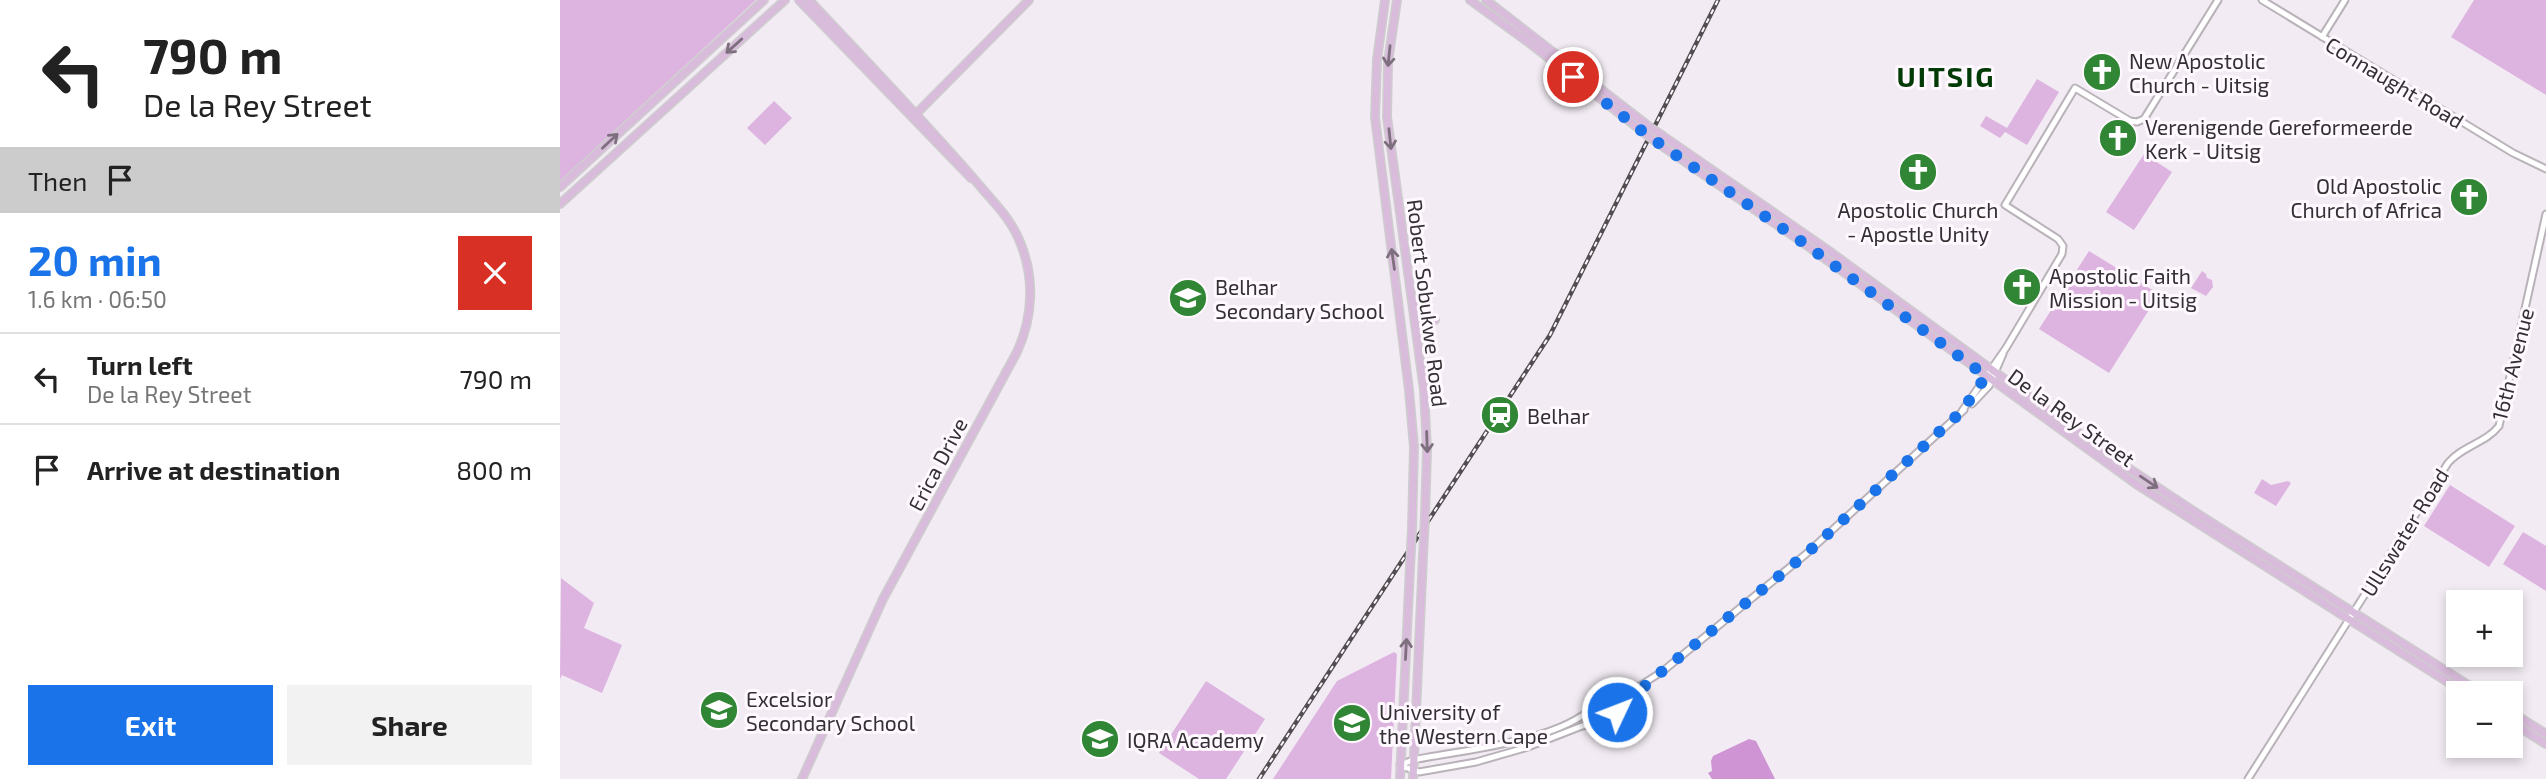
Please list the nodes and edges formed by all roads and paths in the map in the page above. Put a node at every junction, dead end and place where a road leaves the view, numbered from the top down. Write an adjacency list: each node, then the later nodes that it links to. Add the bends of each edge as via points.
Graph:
1 (764, 0): 20 (main road, one-way to 1)
2 (785, 0): 13 (main road)
3 (799, 0): 12 (main road, Erica Drive)
4 (1029, 0): 15 (main road)
5 (1385, 0): 42 (main road, Robert Sobukwe Road, one-way to 5, bridge, via 1414,456 1375,117)
6 (1396, 0): 23 (main road, Robert Sobukwe Road, one-way to 23, via 1387,117)
7 (1470, 0): 16 (main road, De la Rey Street)
8 (1486, 0): 16 (main road, De la Rey Street)
9 (2218, 0): 25 (street, via 2147,116 2130,121 2075,88 2005,205 2058,239 2063,249)
10 (2262, 0): 14 (street, Connaught Road)
11 (2345, 0): 14 (street)
12 (812, 5): 13 (main road, via 792,4); 15 (main road, Erica Drive)
13 (770, 14): 21 (main road, one-way to 21)
14 (2322, 37): 17 (street, Connaught Road)
15 (914, 116): 44 (main road, Erica Drive, via 967,168 1003,211 1021,243 1029,274 1027,323 1017,352 878,608)
16 (1649, 132): 25 (main road, De la Rey Street, bridge)
17 (2530, 162): 18 (street, Connaught Road); 19 (street, Connaught Road)
18 (2546, 164)
19 (2546, 169)
20 (560, 187)
21 (560, 204)
22 (2546, 214): 26 (street, 16th Avenue, via 2502,419)
23 (1411, 294): 24 (main road, via 1420,312); 40 (main road, Robert Sobukwe Road, one-way to 40, bridge, via 1426,418)
24 (1435, 320)
25 (1991, 375): 27 (main road, De la Rey Street, via 2165,504); 28 (street, via 1984,393 1806,554)
26 (2494, 432): 27 (street, Ullswater Road, via 2448,463)
27 (2351, 616): 29 (main road, De la Rey Street); 30 (main road, De la Rey Street); 46 (street, Ullswater Road)
28 (1650, 681): 31 (street, via 1622,696); 33 (street)
29 (2447, 681)
30 (2461, 681)
31 (1607, 697): 32 (street); 33 (street)
32 (1592, 707): 35 (street); 39 (street, via 1552,729)
33 (1617, 710): 35 (street, via 1613,719)
34 (2523, 720): 37 (main road)
35 (1603, 722): 41 (street)
36 (2523, 730): 38 (main road)
37 (2546, 734)
38 (2546, 744)
39 (1474, 749): 40 (street); 41 (street)
40 (1413, 761): 42 (street); 43 (main road, Robert Sobukwe Road)
41 (1476, 761): 43 (street)
42 (1401, 766): 43 (street); 45 (main road, Robert Sobukwe Road)
43 (1413, 775)
44 (800, 779)
45 (1400, 779)
46 (2248, 779)

